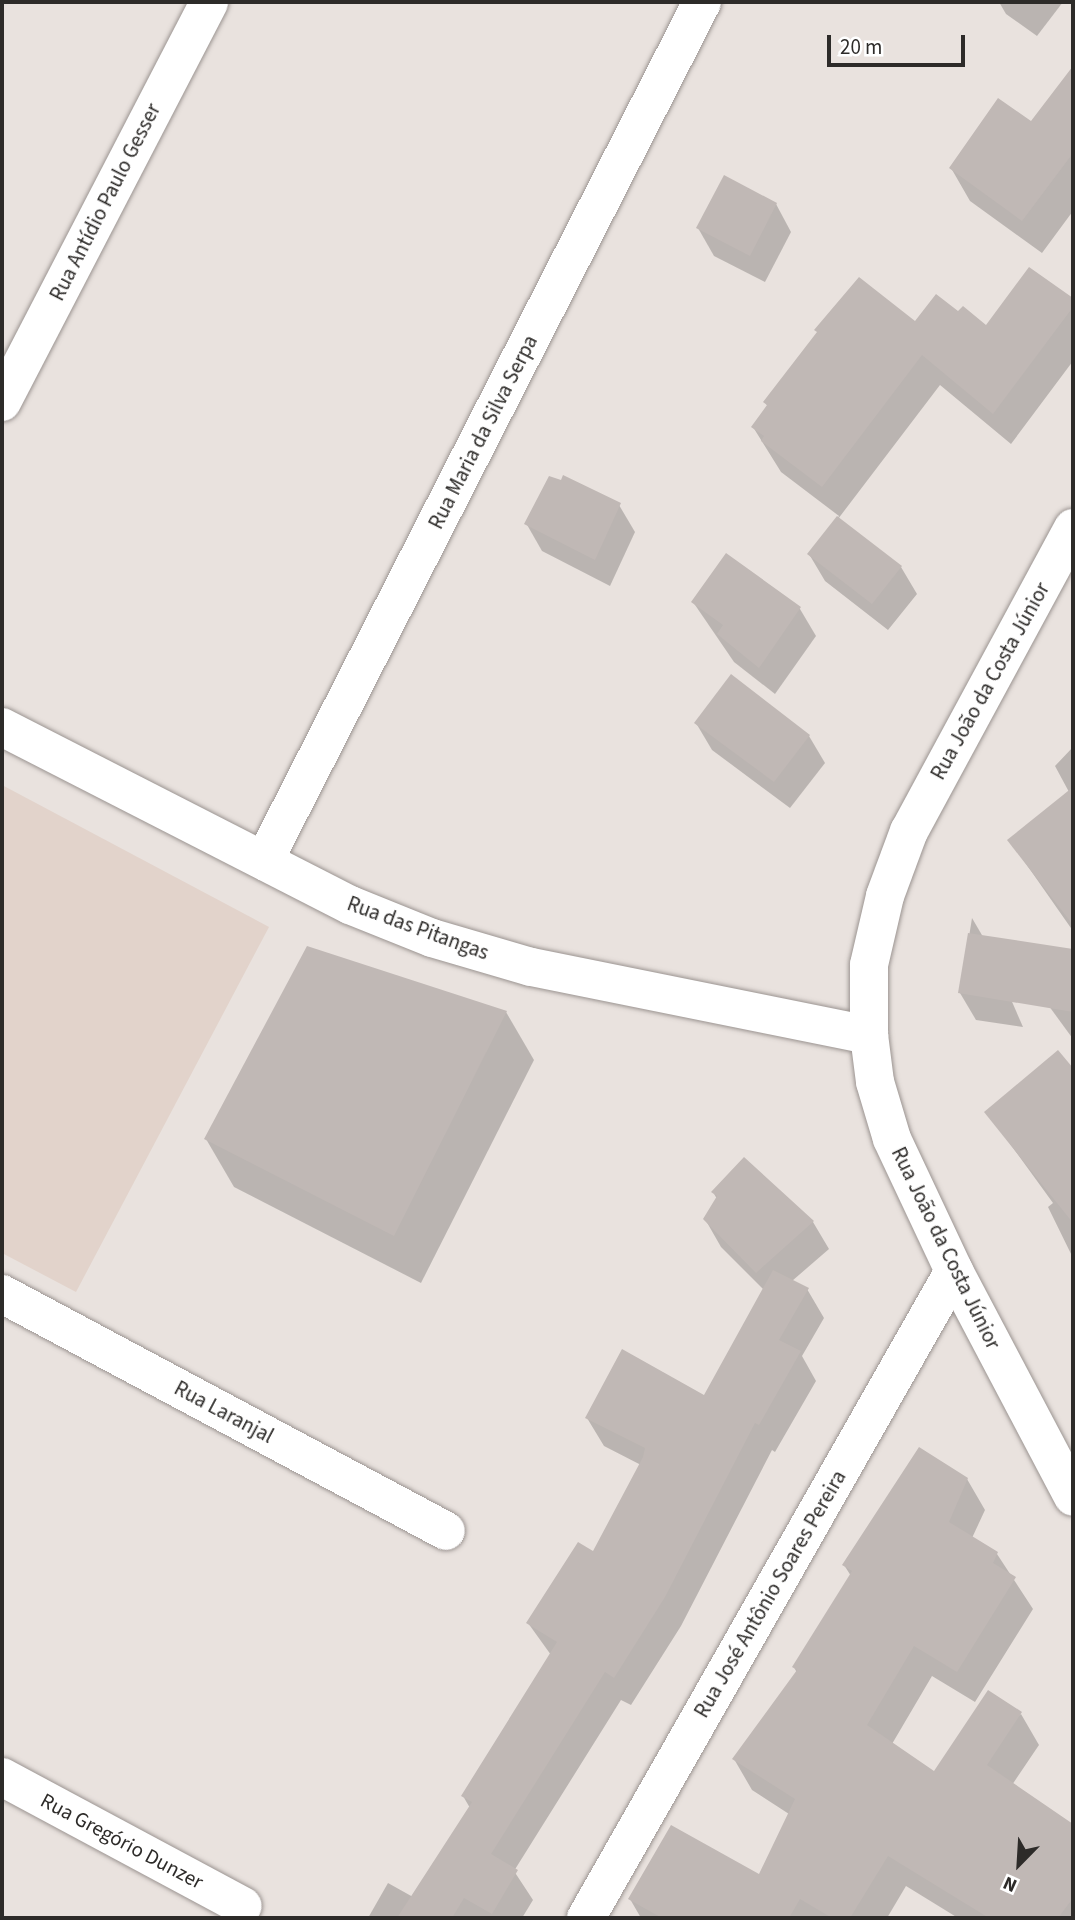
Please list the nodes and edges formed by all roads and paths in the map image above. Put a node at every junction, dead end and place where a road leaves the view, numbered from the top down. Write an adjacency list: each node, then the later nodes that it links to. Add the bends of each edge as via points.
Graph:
1 (209, 2): 3 (street, Rua Antídio Paulo Gesser)
2 (702, 2): 6 (street, Rua Maria da Silva Serpa)
3 (2, 402)
4 (1073, 528): 7 (street, Rua João da Costa Júnior, via 909,831 885,896 869,965)
5 (2, 727): 6 (street, Rua das Pitangas)
6 (264, 861): 7 (street, Rua das Pitangas, via 392,923 471,950 531,967)
7 (869, 1035): 8 (street, Rua João da Costa Júnior, via 875,1082 892,1139)
8 (954, 1270): 10 (street, Rua João da Costa Júnior); 14 (street, Rua José Antônio Soares Pereira)
9 (2, 1294): 11 (street, Rua Laranjal)
10 (1073, 1497)
11 (446, 1531)
12 (2, 1777): 13 (street, Rua Gregório Dunzer)
13 (243, 1906)
14 (586, 1918)

